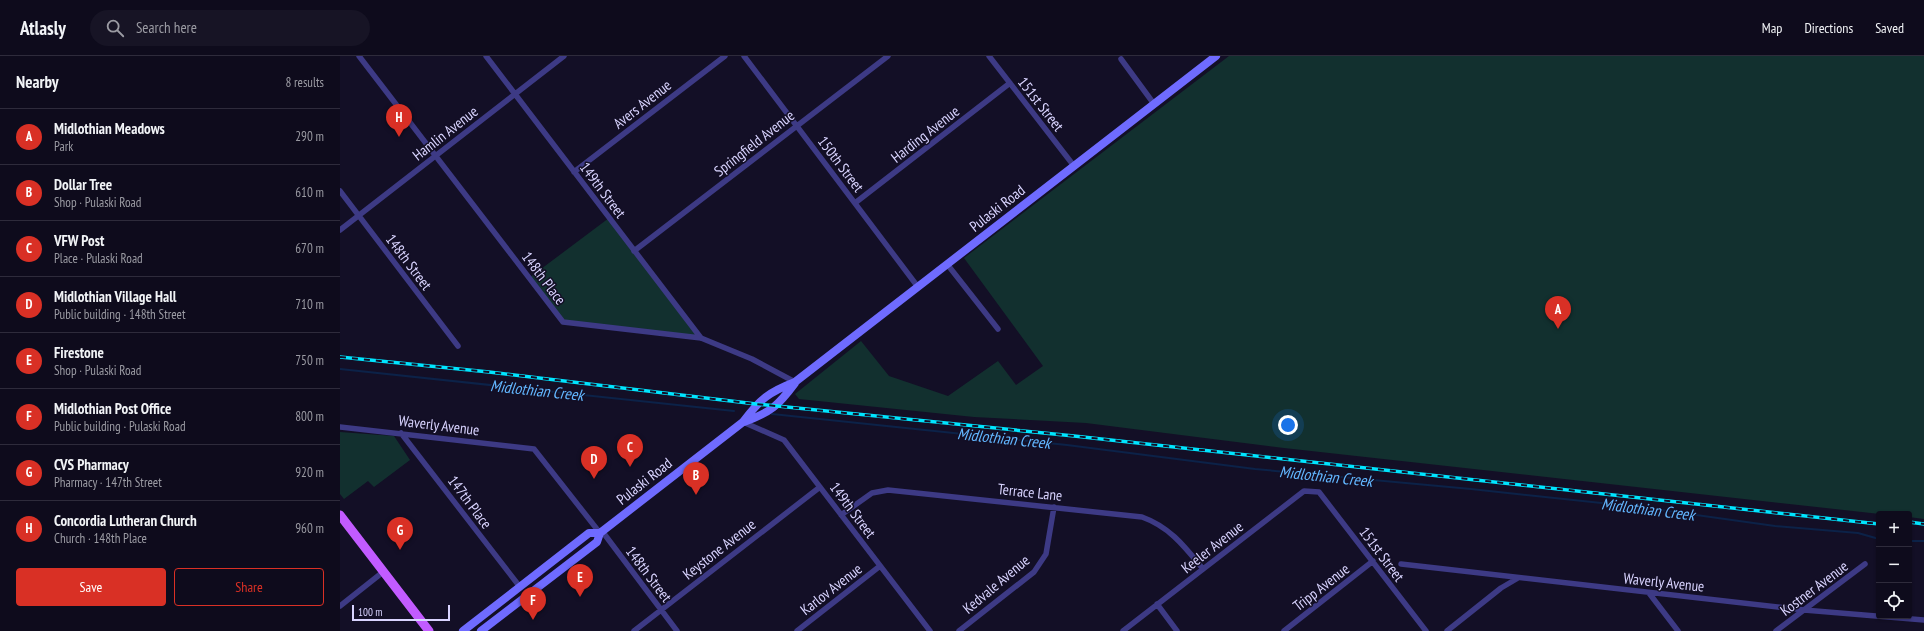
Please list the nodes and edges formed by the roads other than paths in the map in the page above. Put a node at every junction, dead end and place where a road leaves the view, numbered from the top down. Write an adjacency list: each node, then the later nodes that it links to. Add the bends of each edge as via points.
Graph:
1 (359, 56): 14 (street, 148th Place)
2 (486, 56): 11 (street, 149th Street)
3 (564, 56): 11 (street, Hamlin Avenue)
4 (725, 56): 16 (street, Avers Avenue)
5 (744, 56): 13 (street, 150th Street)
6 (888, 56): 13 (street, Springfield Avenue)
7 (989, 56): 10 (street, 151st Street)
8 (1216, 56): 12 (main road, Pulaski Road)
9 (1121, 59): 12 (street)
10 (1010, 83): 15 (street, 151st Street); 18 (street, Harding Avenue)
11 (515, 94): 14 (street, Hamlin Avenue); 16 (street, 149th Street)
12 (1154, 104): 15 (main road, Pulaski Road)
13 (796, 125): 18 (street, 150th Street); 21 (street, Springfield Avenue)
14 (435, 156): 19 (street, Hamlin Avenue); 25 (street, 148th Place, via 563,322)
15 (1074, 166): 22 (main road, Pulaski Road)
16 (574, 172): 21 (street, 149th Street)
17 (340, 191): 19 (street, 148th Street)
18 (855, 203): 23 (street, 150th Street)
19 (358, 215): 20 (street, Hamlin Avenue); 26 (street, 148th Street)
20 (340, 230)
21 (634, 251): 25 (street, 149th Street)
22 (947, 264): 23 (main road, Pulaski Road); 24 (street)
23 (918, 286): 27 (main road, Pulaski Road)
24 (998, 329)
25 (701, 338): 27 (street, 148th Place, via 752,359)
26 (458, 346)
27 (795, 382): 28 (main road, Pulaski Road, via 775,390 756,404); 28 (main road, Pulaski Road, via 781,402 763,414)
28 (743, 422): 32 (street, 149th Street, via 784,440); 37 (main road, Pulaski Road)
29 (340, 427): 30 (street, Waverly Avenue)
30 (401, 432): 31 (street, Waverly Avenue); 45 (street, 147th Place)
31 (534, 448): 37 (street, 148th Street)
32 (820, 487): 36 (street, 149th Street); 49 (street, Keystone Avenue)
33 (1320, 492): 38 (street, 151st Street); 42 (street, Keeler Avenue, via 1304,491)
34 (1054, 506): 36 (street, Terrace Lane, via 888,490 872,493); 42 (street, Terrace Lane, via 1142,517 1155,522 1178,540); 59 (street, Kedvale Avenue, via 1046,554 1034,572)
35 (340, 515): 43 (main road)
36 (841, 515): 41 (street, 149th Street)
37 (601, 532): 45 (main road, Pulaski Road, via 589,533); 49 (street, 148th Street); 54 (main road, Pulaski Road, via 596,542)
38 (1373, 561): 62 (street, Tripp Avenue); 63 (street, 151st Street)
39 (1401, 564): 44 (street, Waverly Avenue)
40 (1865, 564): 50 (street, Kostner Avenue)
41 (880, 566): 57 (street, Karlov Avenue); 58 (street, 149th Street)
42 (1203, 569): 47 (street, Keeler Avenue)
43 (383, 572): 48 (street); 52 (main road)
44 (1518, 578): 46 (street, Waverly Avenue); 64 (street, via 1501,588)
45 (520, 587): 53 (main road, Pulaski Road)
46 (1649, 593): 50 (street, Waverly Avenue); 65 (street)
47 (1157, 604): 60 (street, Keeler Avenue); 61 (street)
48 (340, 606)
49 (661, 610): 55 (street, Keystone Avenue); 56 (street, 148th Street)
50 (1804, 610): 51 (street, Waverly Avenue); 66 (street, Kostner Avenue)
51 (1924, 620)
52 (428, 631)
53 (463, 631)
54 (481, 631)
55 (634, 631)
56 (677, 631)
57 (797, 631)
58 (930, 631)
59 (959, 631)
60 (1123, 631)
61 (1177, 631)
62 (1284, 631)
63 (1426, 631)
64 (1447, 631)
65 (1678, 631)
66 (1776, 631)

